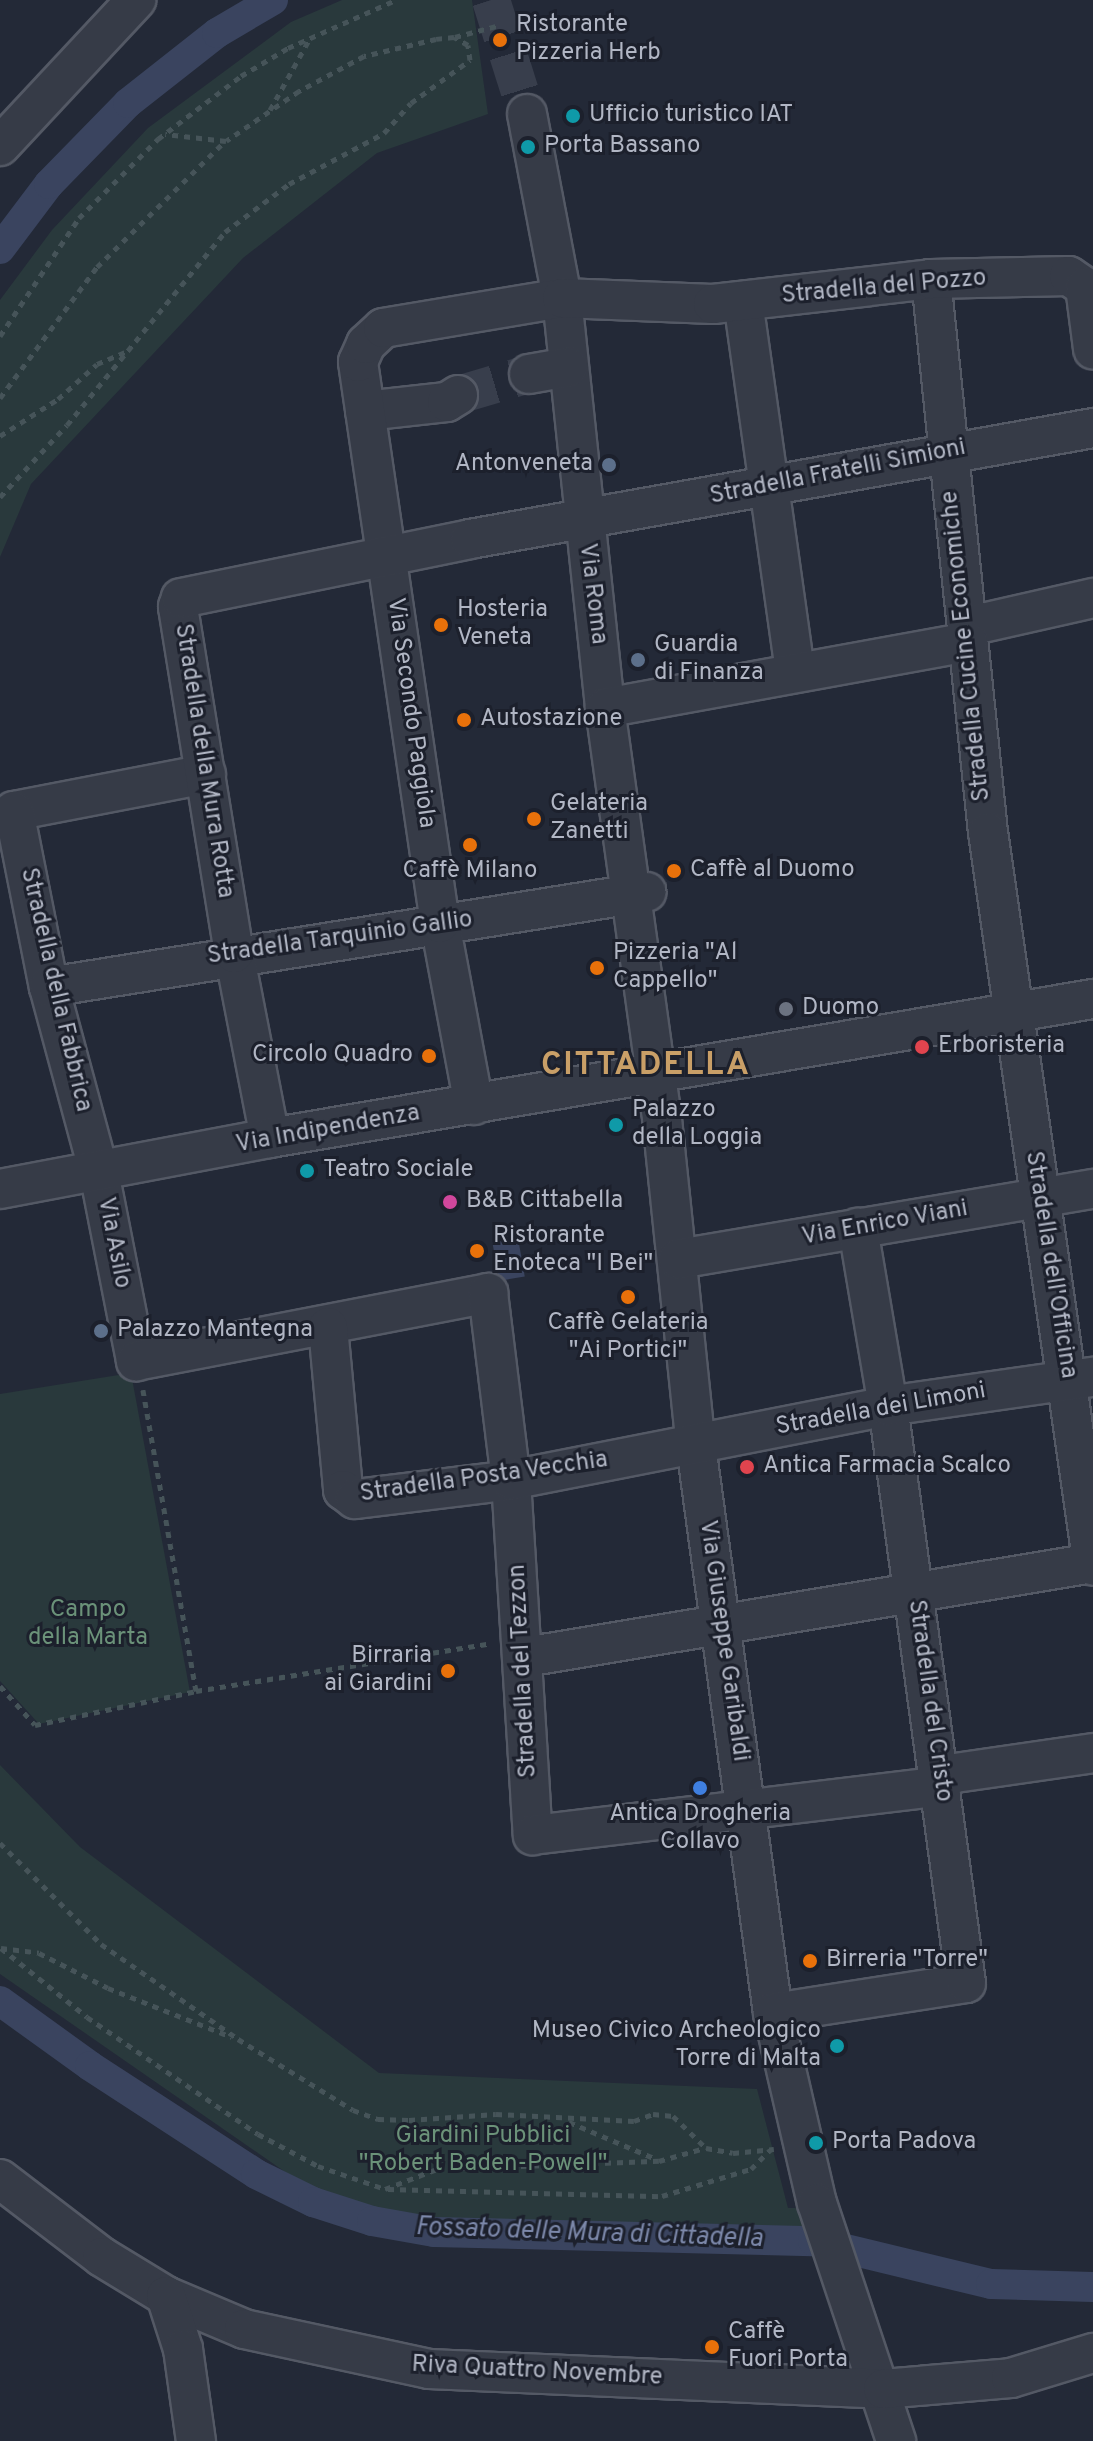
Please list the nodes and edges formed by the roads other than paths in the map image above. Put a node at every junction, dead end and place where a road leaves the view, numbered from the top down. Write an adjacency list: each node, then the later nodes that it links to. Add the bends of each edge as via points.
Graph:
1 (136, 0): 3 (street)
2 (527, 114): 5 (street, Via Roma)
3 (0, 146)
4 (931, 279): 6 (street, Stradella del Pozzo); 8 (street, Stradella del Pozzo, via 1069,276 1085,287); 14 (street, Stradella Cucine Economiche)
5 (562, 298): 6 (street, Stradella del Pozzo); 7 (street, Stradella del Pozzo); 9 (street, Via Roma)
6 (728, 302): 15 (street)
7 (383, 328): 12 (street, Via Secondo Paggiola, via 366,344 358,362)
8 (1093, 349)
9 (568, 367): 10 (street); 16 (street, Via Roma)
10 (529, 374)
11 (458, 395): 12 (street, via 447,402)
12 (365, 411): 17 (street, Via Secondo Paggiola)
13 (1093, 428): 14 (street, Stradella Fratelli Simioni)
14 (945, 451): 15 (street, Stradella Fratelli Simioni); 19 (street, Stradella Cucine Economiche)
15 (766, 488): 16 (street, Stradella Fratelli Simioni); 20 (street)
16 (583, 521): 17 (street, Stradella della Mura Rotta); 21 (street, Via Roma)
17 (387, 556): 22 (street, Stradella della Mura Rotta, via 181,598 178,607); 24 (street, Via Secondo Paggiola)
18 (1093, 598): 19 (street)
19 (969, 634): 20 (street); 28 (street, Stradella Cucine Economiche)
20 (795, 670): 21 (street)
21 (605, 708): 23 (street, Via Roma)
22 (206, 774): 25 (street, Stradella della Mura Rotta); 26 (street, Stradella della Fabbrica, via 14,811)
23 (639, 893): 24 (street, Stradella Tarquinio Gallio); 29 (street, Via Roma)
24 (440, 923): 25 (street, Stradella Tarquinio Gallio); 30 (street, Via Secondo Paggiola)
25 (234, 953): 26 (street, Stradella Tarquinio Gallio); 31 (street, Stradella della Mura Rotta)
26 (49, 987): 32 (street, Stradella della Fabbrica)
27 (1093, 999): 28 (street, Via Indipendenza)
28 (1011, 1012): 29 (street, Via Indipendenza); 35 (street, Stradella dell'Officina)
29 (657, 1075): 30 (street, Via Indipendenza); 37 (street, Via Giuseppe Garibaldi)
30 (474, 1105): 31 (street, Via Indipendenza)
31 (270, 1138): 32 (street, Via Indipendenza)
32 (99, 1172): 33 (street, Via Indipendenza); 38 (street, Via Asilo, via 140,1360)
33 (0, 1189)
34 (1093, 1189): 35 (street, Via Enrico Viani)
35 (1039, 1198): 36 (street, Via Enrico Viani); 39 (street, Stradella dell'Officina)
36 (858, 1228): 37 (street, Via Enrico Viani); 40 (street, Stradella del Cristo)
37 (678, 1259): 41 (street, Via Giuseppe Garibaldi)
38 (328, 1327): 42 (street, Stradella Posta Vecchia, via 346,1496); 42 (street, Stradella del Tezzon, via 488,1293)
39 (1080, 1378): 40 (street, Stradella dei Limoni); 43 (street, Stradella dell'Officina)
40 (888, 1406): 41 (street, Stradella dei Limoni); 44 (street, Stradella del Cristo)
41 (696, 1446): 42 (street, Stradella Posta Vecchia); 45 (street, Via Giuseppe Garibaldi)
42 (511, 1480): 46 (street, Stradella del Tezzon)
43 (1093, 1564): 44 (street)
44 (914, 1594): 45 (street); 48 (street, Stradella del Cristo)
45 (721, 1628): 46 (street); 49 (street, Via Giuseppe Garibaldi)
46 (524, 1648): 49 (street, Stradella del Tezzon, via 533,1835)
47 (1093, 1753): 48 (street)
48 (942, 1780): 49 (street); 50 (street, Stradella del Cristo, via 966,1983)
49 (747, 1810): 50 (street, Via Giuseppe Garibaldi)
50 (773, 2013): 54 (street, Via Giuseppe Garibaldi, via 817,2203)
51 (0, 2179): 52 (street, Riva Quattro Novembre, via 102,2257)
52 (166, 2296): 54 (street, Riva Quattro Novembre, via 244,2329 429,2369); 55 (street, via 183,2349)
53 (1093, 2353): 54 (street, Riva Quattro Novembre, via 1011,2378)
54 (883, 2389): 56 (street, Via Giuseppe Garibaldi)
55 (196, 2441)
56 (896, 2441)

